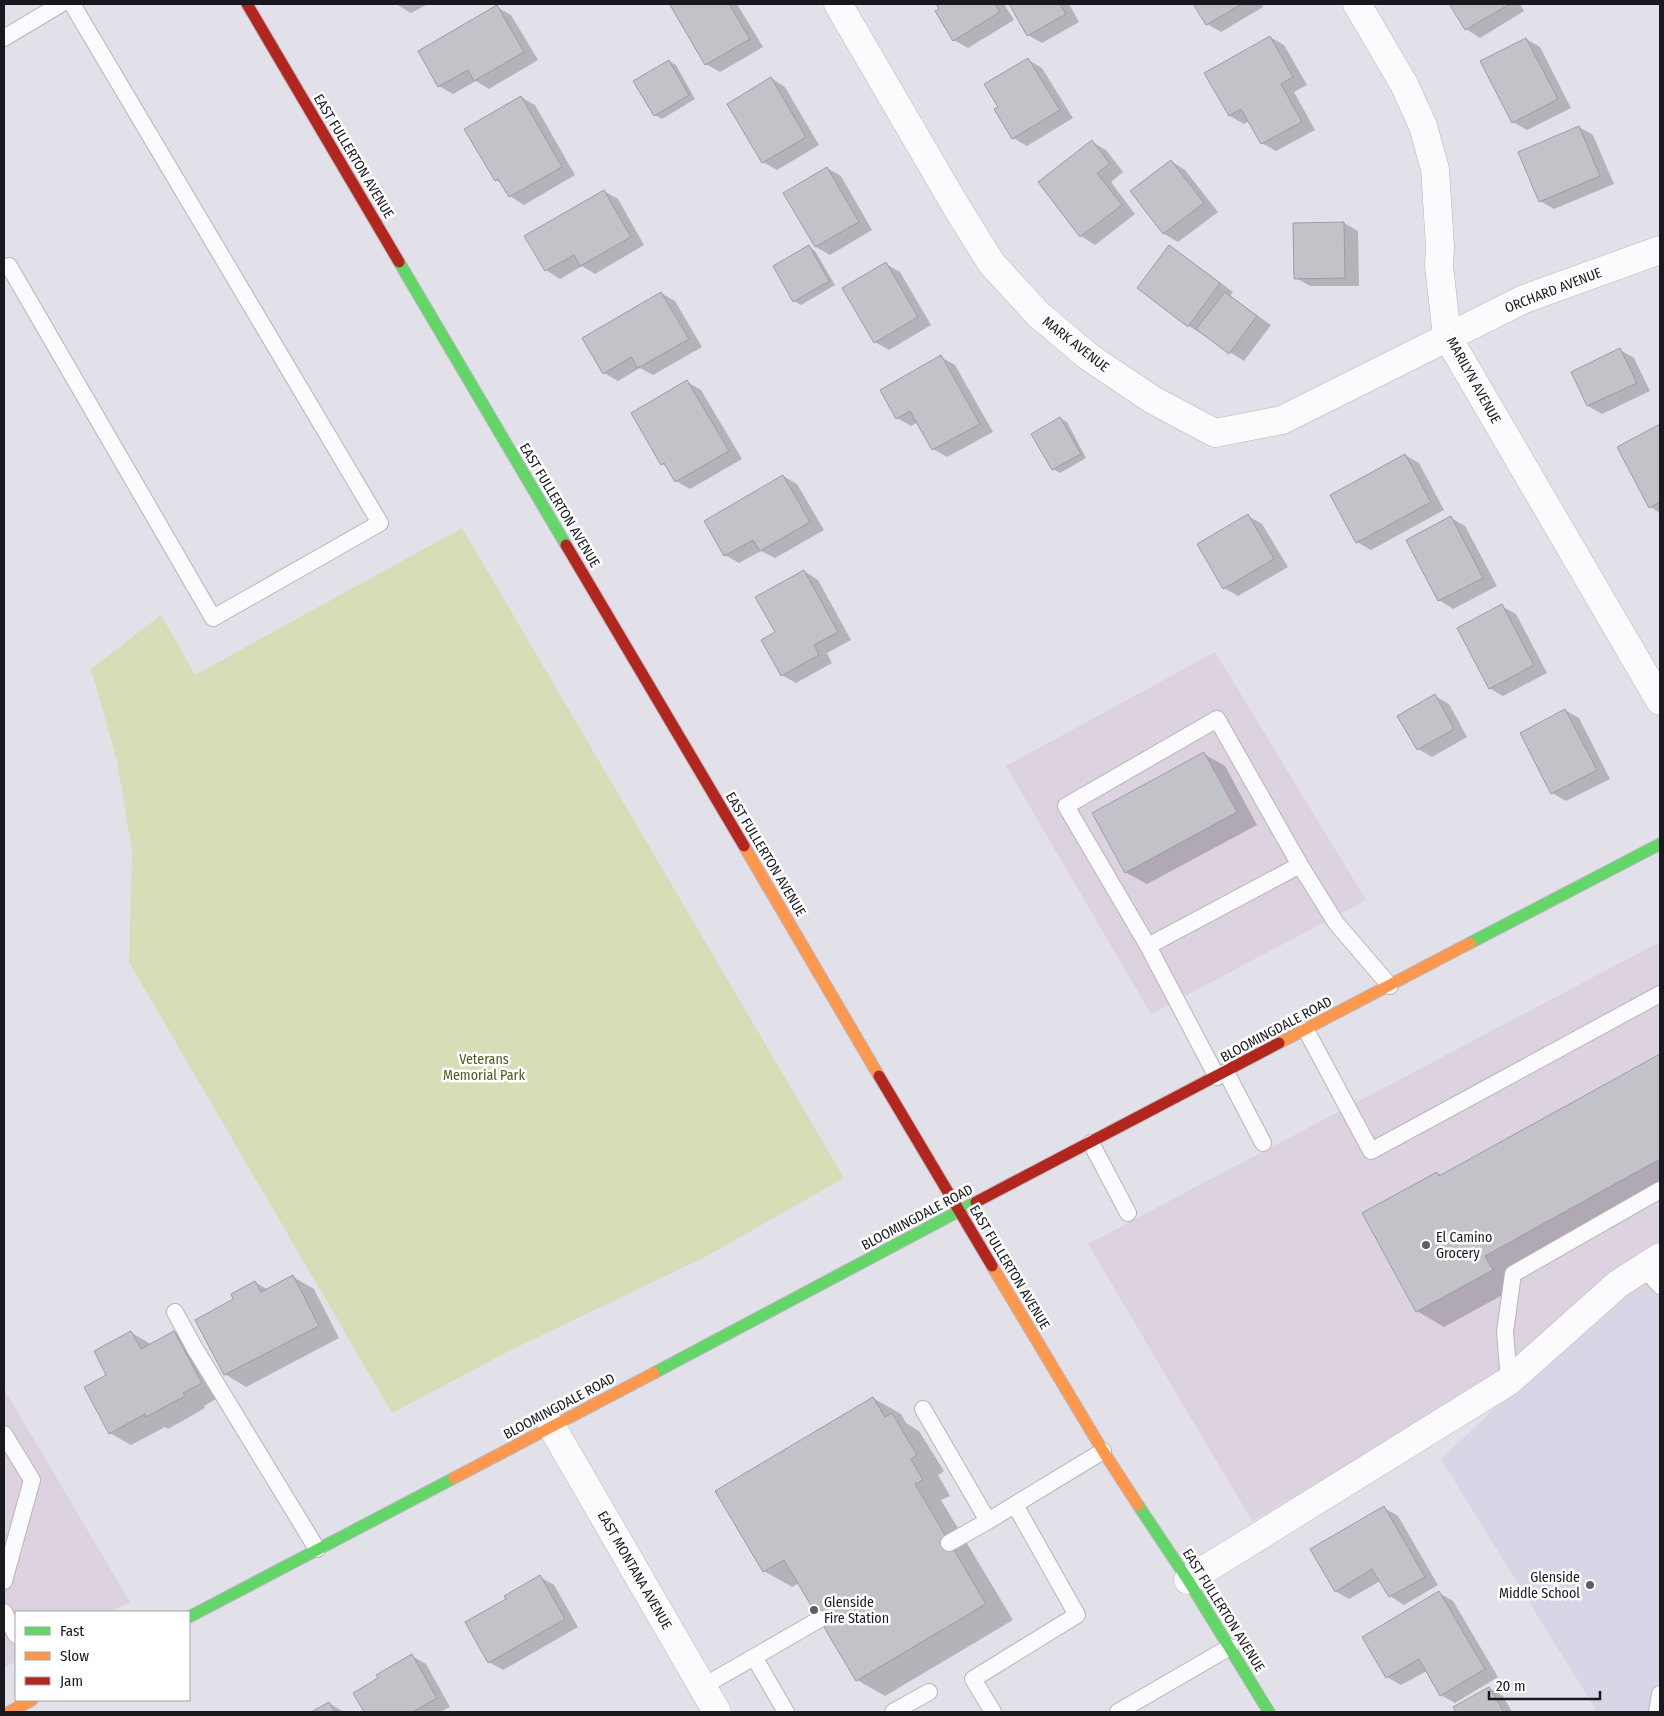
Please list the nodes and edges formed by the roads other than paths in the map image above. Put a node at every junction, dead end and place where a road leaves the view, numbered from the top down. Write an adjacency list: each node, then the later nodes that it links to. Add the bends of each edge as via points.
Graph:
1 (61, 4): 6 (lane)
2 (72, 4): 8 (lane, via 380,523 213,618)
3 (247, 4): 21 (street, EAST FULLERTON AVENUE)
4 (838, 4): 9 (street, MARK AVENUE, via 992,264 1039,315 1089,357 1153,400 1215,434 1282,420)
5 (1358, 4): 9 (street, MARILYN AVENUE, via 1404,84 1423,126 1435,169 1439,266)
6 (4, 38)
7 (1660, 250): 9 (street, ORCHARD AVENUE, via 1524,299)
8 (5, 264)
9 (1447, 336): 10 (street, MARILYN AVENUE)
10 (1660, 701)
11 (1660, 844): 14 (street, BLOOMINGDALE ROAD)
12 (1300, 865): 13 (lane); 13 (lane, via 1217,719 1066,806); 14 (lane, via 1336,924)
13 (1148, 946): 17 (lane)
14 (1390, 986): 16 (street, BLOOMINGDALE ROAD)
15 (1660, 994): 16 (lane, via 1371,1151)
16 (1306, 1030): 17 (street, BLOOMINGDALE ROAD)
17 (1221, 1075): 18 (street, BLOOMINGDALE ROAD); 19 (lane)
18 (1091, 1143): 21 (street, BLOOMINGDALE ROAD); 22 (lane)
19 (1263, 1143)
20 (1660, 1190): 25 (lane, via 1513,1274 1505,1332)
21 (959, 1211): 27 (street, BLOOMINGDALE ROAD); 29 (street, EAST FULLERTON AVENUE)
22 (1128, 1213)
23 (1655, 1270): 25 (street, via 1618,1284)
24 (175, 1312): 33 (lane)
25 (1509, 1382): 34 (street)
26 (923, 1409): 31 (lane)
27 (552, 1427): 33 (street, BLOOMINGDALE ROAD); 42 (street, EAST MONTANA AVENUE)
28 (4, 1434): 35 (lane, via 32,1480)
29 (1103, 1451): 30 (lane); 34 (street, EAST FULLERTON AVENUE)
30 (1015, 1505): 31 (lane); 50 (lane, via 1077,1614 973,1679)
31 (988, 1521): 32 (lane)
32 (950, 1543)
33 (316, 1549): 37 (street, BLOOMINGDALE ROAD)
34 (1188, 1580): 40 (street, EAST FULLERTON AVENUE)
35 (4, 1581)
36 (4, 1612): 39 (lane)
37 (190, 1616)
38 (820, 1619): 41 (lane)
39 (15, 1633)
40 (1230, 1647): 51 (lane); 52 (street, EAST FULLERTON AVENUE)
41 (754, 1657): 42 (lane); 48 (lane)
42 (702, 1687): 47 (street, EAST MONTANA AVENUE)
43 (929, 1692): 49 (lane)
44 (1660, 1694): 53 (lane)
45 (30, 1701): 46 (street)
46 (9, 1712)
47 (717, 1712)
48 (786, 1712)
49 (892, 1712)
50 (993, 1712)
51 (1118, 1712)
52 (1269, 1712)
53 (1657, 1712)

